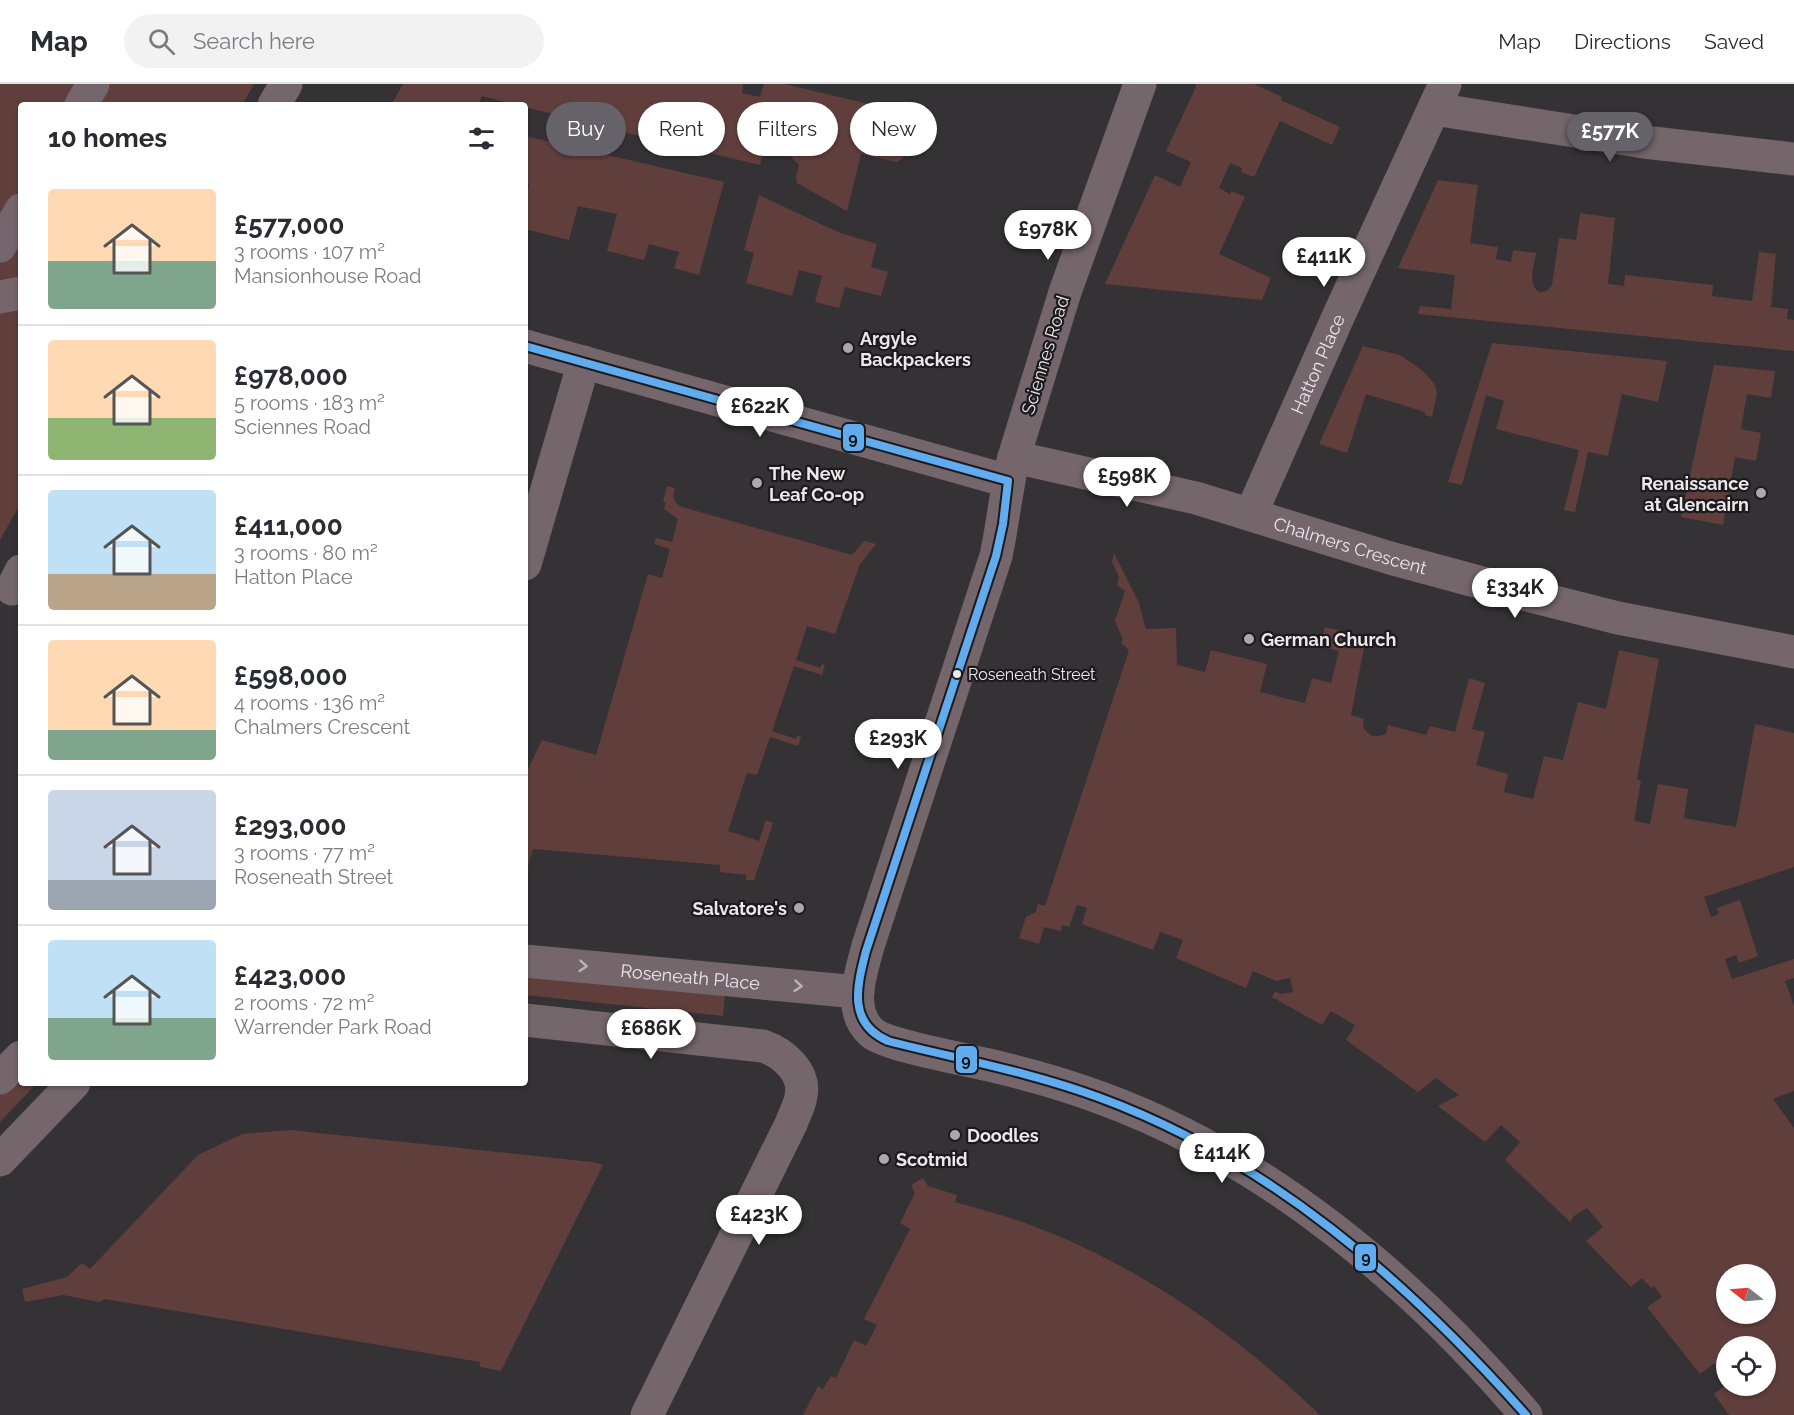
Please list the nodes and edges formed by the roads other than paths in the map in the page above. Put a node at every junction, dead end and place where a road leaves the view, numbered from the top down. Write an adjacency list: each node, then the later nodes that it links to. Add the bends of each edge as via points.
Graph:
1 (93, 84): 5 (main road)
2 (286, 84): 6 (street)
3 (1140, 84): 14 (street, Sciennes Road, via 1065,292)
4 (1440, 97): 7 (street, via 1644,142); 15 (street, Hatton Place)
5 (83, 102)
6 (276, 102)
7 (1794, 159)
8 (18, 215): 9 (main road)
9 (0, 246)
10 (18, 294): 11 (street)
11 (0, 297)
12 (528, 347): 13 (street, Chalmers Crescent)
13 (584, 362): 14 (street, Chalmers Crescent); 16 (street)
14 (1011, 469): 15 (street, Chalmers Crescent, via 1131,482); 19 (street, via 996,556 868,946)
15 (1251, 514): 17 (street, Chalmers Crescent, via 1522,594 1618,618)
16 (528, 554)
17 (1794, 653)
18 (528, 961): 19 (street, Roseneath Place, one-way to 19)
19 (858, 992): 26 (street, via 859,1013 876,1037 1004,1068 1099,1097 1159,1121 1225,1156 1312,1214 1382,1270 1460,1343)
20 (528, 1020): 25 (street, via 763,1046 782,1054 800,1081 801,1096 791,1124)
21 (18, 1060): 22 (street)
22 (0, 1078)
23 (71, 1086): 24 (street)
24 (0, 1160)
25 (647, 1415)
26 (1526, 1415)

